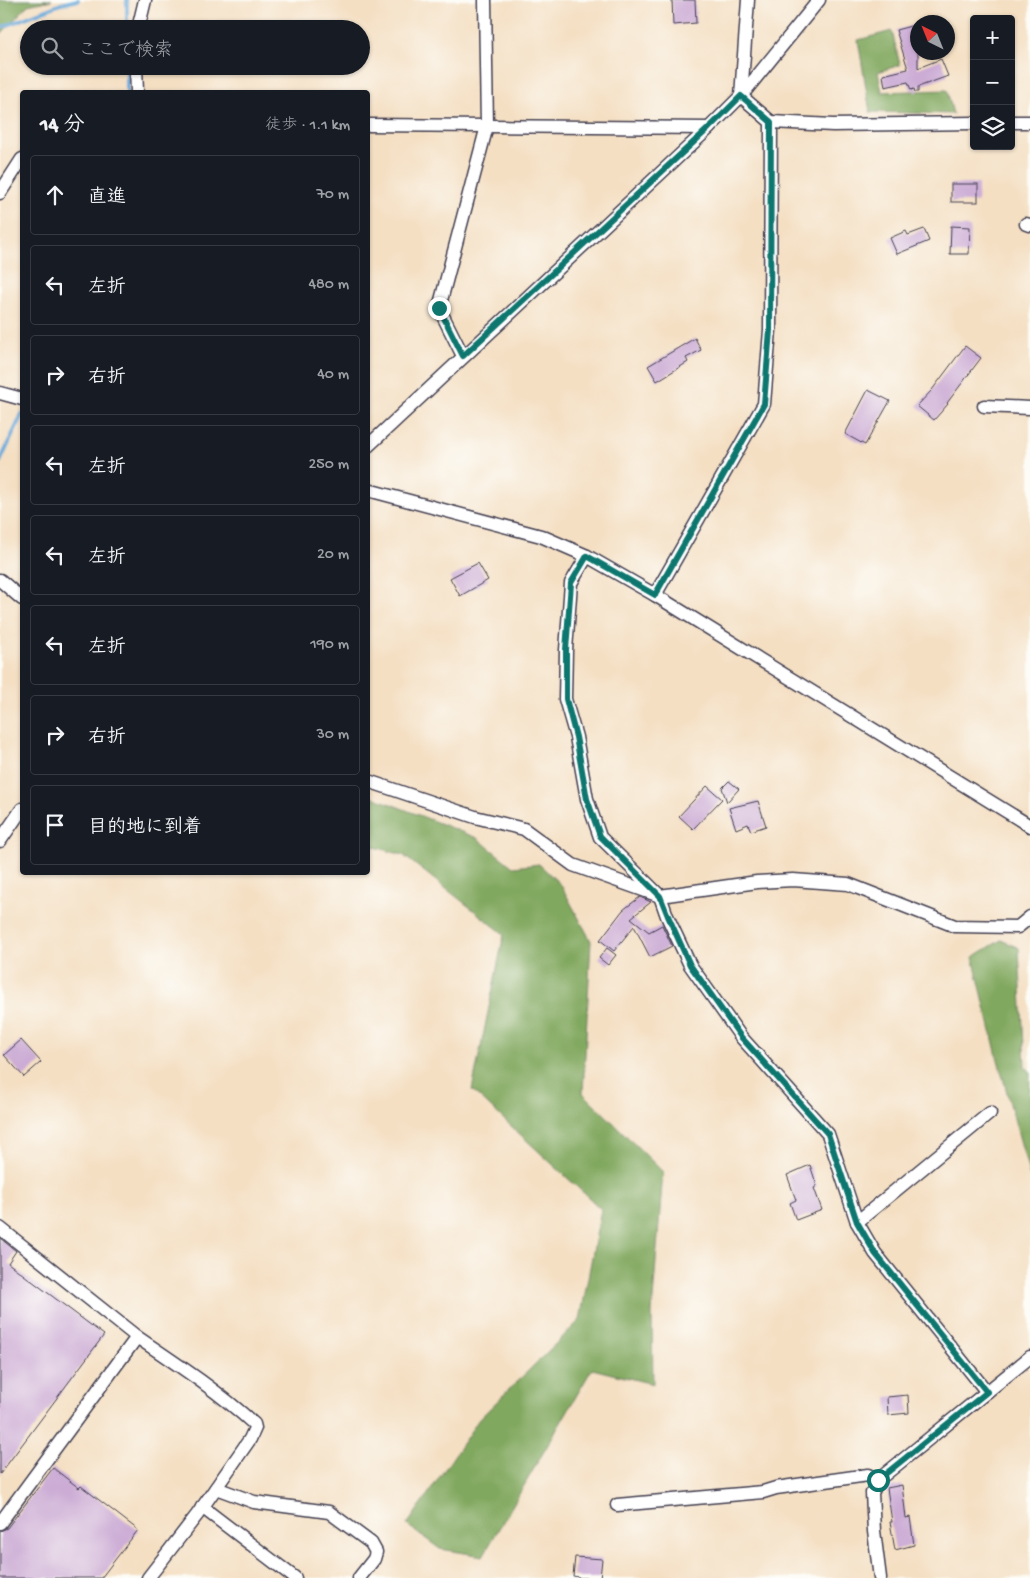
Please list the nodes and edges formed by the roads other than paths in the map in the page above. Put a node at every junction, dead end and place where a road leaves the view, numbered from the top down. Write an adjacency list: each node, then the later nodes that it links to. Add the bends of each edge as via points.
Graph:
1 (145, 0): 5 (street)
2 (485, 0): 14 (street)
3 (748, 0): 8 (street)
4 (819, 0): 8 (street)
5 (140, 20)
6 (136, 75): 7 (street)
7 (136, 90)
8 (741, 96): 9 (street); 15 (street)
9 (771, 122): 12 (street, via 832,125); 27 (street, via 770,330 764,404)
10 (1015, 122): 11 (street)
11 (1030, 122)
12 (970, 123)
13 (370, 125): 14 (street)
14 (487, 126): 15 (street); 18 (street, via 439,308)
15 (709, 128): 18 (street)
16 (20, 162): 17 (street)
17 (0, 193)
18 (463, 356): 23 (street)
19 (0, 393): 20 (street)
20 (20, 398)
21 (984, 406): 22 (street)
22 (1030, 408)
23 (370, 444)
24 (370, 491): 25 (street, via 540,536)
25 (587, 556): 27 (street); 33 (street, via 571,583 566,650 566,699 587,799 600,836)
26 (0, 580): 28 (street)
27 (655, 595): 31 (street)
28 (20, 597)
29 (370, 782): 33 (street, via 475,817 524,829 572,865)
30 (20, 811): 32 (street)
31 (1030, 826)
32 (0, 841)
33 (660, 896): 34 (street, via 793,880 848,884 955,926 1018,927); 36 (street, via 690,965 741,1037 828,1134)
34 (1030, 917)
35 (990, 1113): 36 (street)
36 (857, 1222): 40 (street, via 875,1253)
37 (0, 1228): 38 (street)
38 (137, 1337): 42 (street, via 254,1424 250,1440); 45 (street)
39 (1030, 1357): 40 (street)
40 (987, 1392): 41 (street)
41 (878, 1480): 43 (street, via 868,1475 763,1492); 49 (street, via 872,1493)
42 (216, 1488): 44 (street); 48 (street, via 254,1502 329,1512 371,1543 376,1552)
43 (617, 1505)
44 (202, 1507): 46 (street); 47 (street)
45 (0, 1523)
46 (148, 1578)
47 (295, 1578)
48 (359, 1578)
49 (880, 1578)

